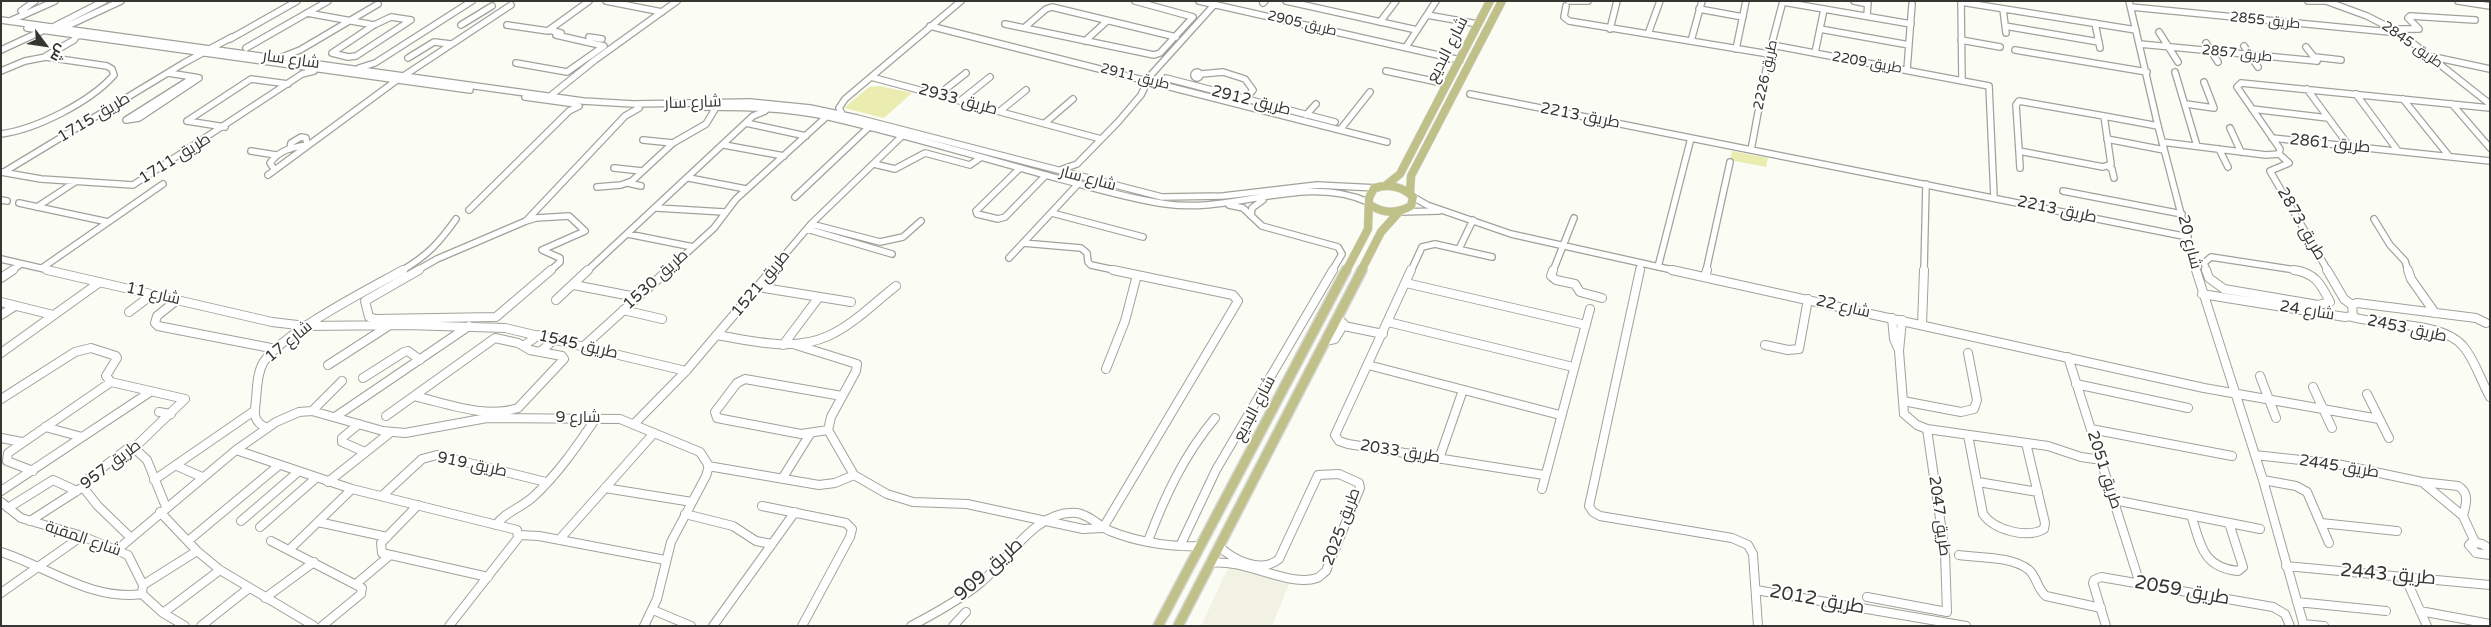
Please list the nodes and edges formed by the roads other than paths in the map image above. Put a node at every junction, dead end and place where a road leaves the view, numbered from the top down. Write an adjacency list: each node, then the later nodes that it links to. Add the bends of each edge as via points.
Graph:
1 (35, 1): 55 (street)
2 (55, 1): 55 (street)
3 (104, 1): 70 (street)
4 (121, 1): 56 (street)
5 (297, 1): 111 (street, طريق 1715)
6 (328, 1): 48 (street)
7 (472, 1): 132 (street)
8 (589, 1): 80 (street)
9 (606, 1): 47 (street)
10 (677, 1): 47 (street)
11 (961, 1): 68 (street)
12 (1135, 1): 88 (street, via 1193,16)
13 (1199, 1): 34 (street, طريق 2905)
14 (1286, 1): 40 (street, طريق 2905)
15 (1315, 1): 40 (street, طريق 2905)
16 (1396, 1): 59 (street)
17 (1436, 1): 50 (street)
18 (1490, 1): 63 (main road, شارع البديع)
19 (1502, 1): 262 (main road, شارع البديع, via 1411,176)
20 (1588, 1): 35 (street)
21 (1617, 1): 73 (street)
22 (1702, 1): 42 (street)
23 (1746, 1): 51 (street)
24 (1854, 1): 31 (street)
25 (2308, 1): 26 (street, طريق 2845)
26 (2326, 1): 76 (street, طريق 2845)
27 (2458, 1): 32 (street)
28 (1658, 2): 85 (street)
29 (1783, 2): 43 (street); 98 (street, طريق 2226)
30 (1961, 2): 44 (street); 91 (street)
31 (1868, 3): 52 (street)
32 (2477, 3): 41 (street); 49 (street)
33 (378, 4): 57 (street)
34 (1214, 4): 100 (street); 102 (street, طريق 2905)
35 (1568, 4): 73 (street, via 1564,17 1569,21)
36 (1912, 4): 64 (street)
37 (2130, 4): 78 (street, شارع 20); 84 (street, طريق 2855)
38 (512, 5): 46 (street)
39 (492, 6): 45 (street)
40 (1310, 6): 59 (street, طريق 2905)
41 (2490, 6)
42 (1700, 9): 51 (street); 93 (street)
43 (1824, 9): 52 (street); 75 (street)
44 (2003, 9): 61 (street); 69 (street)
45 (486, 10): 46 (street); 53 (street)
46 (500, 12): 60 (street)
47 (662, 12): 126 (street)
48 (307, 13): 57 (street); 106 (street)
49 (2484, 13)
50 (1427, 15): 63 (street); 77 (street)
51 (1742, 16): 107 (street)
52 (1867, 16): 64 (street)
53 (469, 20): 60 (street); 65 (street)
54 (2475, 20): 76 (street, via 2410,16 2408,18 2419,29)
55 (4, 21): 70 (street, شارع سار); 74 (street, شارع سار)
56 (82, 21): 71 (street); 82 (street, via 76,27)
57 (350, 21): 67 (street); 109 (street)
58 (1107, 21): 72 (street, via 1052,7); 88 (street); 92 (street)
59 (1380, 22): 77 (street, طريق 2905)
60 (483, 23): 95 (street)
61 (2094, 23): 69 (street, via 2100,45); 78 (street)
62 (1005, 24): 72 (street)
63 (1478, 24): 127 (main road, شارع البديع)
64 (1911, 24): 99 (street)
65 (461, 25)
66 (507, 25): 80 (street)
67 (374, 26): 67 (street, via 334,50 332,53 356,56 411,20 391,16)
68 (930, 26): 149 (street); 154 (street, طريق 2911)
69 (2005, 26): 83 (street)
70 (52, 27): 71 (street, شارع سار)
71 (61, 28): 82 (street, شارع سار)
72 (1024, 28): 92 (street)
73 (1610, 28): 85 (street)
74 (32, 29): 79 (street, شارع سار); 89 (street)
75 (1820, 29): 99 (street); 114 (street)
76 (2393, 29): 84 (street, طريق 2845)
77 (1416, 30): 102 (street)
78 (2136, 30): 97 (street, شارع 20)
79 (43, 31): 82 (street, شارع سار); 89 (street)
80 (548, 31): 90 (street)
81 (2159, 32): 104 (street)
82 (78, 33): 87 (street, شارع سار); 111 (street, شارع سار); 113 (street)
83 (2006, 33)
84 (2400, 33): 119 (street, طريق 2845)
85 (1648, 34): 93 (street)
86 (556, 35): 125 (street, via 603,45)
87 (88, 37): 111 (street, شارع سار); 113 (street)
88 (1176, 37): 96 (street)
89 (24, 38): 108 (street)
90 (602, 39)
91 (1961, 40): 103 (street); 153 (street)
92 (1085, 41): 96 (street, via 1154,55)
93 (1691, 41): 107 (street)
94 (2206, 42): 112 (street)
95 (451, 44): 115 (street, via 435,42); 124 (street)
96 (1168, 44): 100 (street)
97 (2140, 44): 104 (street, طريق 2857); 143 (street, شارع 20)
98 (1772, 45): 114 (street, طريق 2209); 116 (street, طريق 2226)
99 (1909, 45): 138 (street)
100 (1176, 46): 154 (street)
101 (2244, 46): 117 (street)
102 (1406, 47): 127 (street, طريق 2905)
103 (2000, 47)
104 (2168, 47): 112 (street, طريق 2857); 130 (street)
105 (2306, 47): 121 (street)
106 (246, 48)
107 (1736, 48): 116 (street)
108 (1, 50)
109 (300, 50): 122 (street); 129 (street, via 294,56)
110 (2015, 50): 143 (street)
111 (206, 51): 118 (street, شارع سار); 122 (street, شارع سار); 145 (street, طريق 1715)
112 (2211, 51): 117 (street, طريق 2857); 131 (street)
113 (54, 52): 120 (street)
114 (1815, 53): 138 (street, طريق 2209)
115 (415, 54): 123 (street); 124 (street)
116 (1769, 54): 223 (street, طريق 2226)
117 (2250, 55): 121 (street, طريق 2857, via 2317,61); 134 (street)
118 (220, 56): 140 (street); 141 (street, شارع سار)
119 (2432, 56): 136 (street); 179 (street, طريق 2845)
120 (46, 57): 139 (street); 206 (street, via 107,66 114,75 104,86 45,120 23,130)
121 (2315, 57): 128 (street)
122 (276, 58): 129 (street, شارع سار)
123 (408, 58)
124 (431, 58): 147 (street)
125 (588, 58): 126 (street); 133 (street, via 568,72)
126 (595, 60): 156 (street)
127 (1460, 60): 159 (main road, شارع البديع)
128 (2341, 60)
129 (297, 61): 135 (street, شارع سار)
130 (2178, 62)
131 (2218, 62)
132 (374, 63): 135 (street); 142 (street, via 372,67)
133 (516, 63)
134 (2258, 66)
135 (353, 69): 142 (street, شارع سار)
136 (2490, 69)
137 (1386, 70): 159 (street)
138 (1907, 70): 153 (street, طريق 2209)
139 (1, 71)
140 (303, 72): 141 (street, طريق 1711); 157 (street, طريق 1711)
141 (337, 72): 152 (street, شارع سار)
142 (376, 72): 147 (street, شارع سار)
143 (2147, 72): 201 (street, شارع 20)
144 (2175, 72): 177 (street)
145 (168, 73): 148 (street); 246 (street, طريق 1715)
146 (966, 73): 166 (street)
147 (405, 75): 167 (street, شارع سار)
148 (194, 76): 148 (street, via 126,118 126,120 139,118 198,80)
149 (871, 77): 166 (street, طريق 2933); 168 (street)
150 (990, 77): 171 (street)
151 (1166, 78): 158 (street, طريق 2912)
152 (397, 80): 167 (street, شارع سار); 217 (street)
153 (1962, 80): 264 (street, طريق 2209, via 1990,88)
154 (1148, 81): 173 (street, طريق 2911); 213 (street, via 1130,109)
155 (2204, 82): 177 (street, via 2214,108)
156 (567, 83): 160 (street); 167 (street)
157 (288, 84): 202 (street, طريق 1711); 202 (street, via 251,79 187,121)
158 (1189, 84): 173 (street, طريق 2912); 173 (street, via 1201,74 1228,73 1252,85 1253,90)
159 (1447, 84): 258 (main road, شارع البديع, via 1400,174)
160 (561, 88): 167 (street); 172 (street, via 565,94)
161 (1026, 90): 190 (street)
162 (2307, 90): 165 (street); 185 (street, via 2239,84 2237,87); 196 (street)
163 (1367, 91): 205 (street)
164 (1470, 94): 209 (street, طريق 2213)
165 (2356, 94): 170 (street); 227 (street)
166 (938, 95): 171 (street, طريق 2933)
167 (546, 98): 172 (street, شارع سار); 174 (street, شارع سار)
168 (845, 99): 187 (street); 191 (street, via 838,108)
169 (1073, 99): 200 (street)
170 (2403, 99): 178 (street); 232 (street)
171 (960, 101): 190 (street, طريق 2933)
172 (598, 102): 187 (street, شارع سار, via 750,102)
173 (1243, 102): 192 (street, طريق 2912); 205 (street, طريق 2911)
174 (568, 103): 175 (street, شارع سار); 188 (street)
175 (582, 104): 180 (street, شارع سار); 188 (street)
176 (1316, 104): 192 (street)
177 (2186, 104): 219 (street)
178 (2452, 104): 183 (street); 221 (street)
179 (2490, 104)
180 (620, 107): 182 (street, شارع سار); 193 (street, via 625,110)
181 (684, 107): 182 (street, شارع سار); 184 (street); 204 (street, شارع سار, via 777,109 828,117)
182 (639, 108): 193 (street)
183 (2490, 108)
184 (715, 109): 186 (street); 216 (street, via 706,124)
185 (2252, 109): 196 (street); 210 (street)
186 (749, 110): 189 (street); 194 (street)
187 (820, 110): 191 (street, شارع سار)
188 (569, 111): 272 (street)
189 (765, 111): 194 (street); 197 (street)
190 (1000, 111): 200 (street, طريق 2933)
191 (842, 114): 207 (street, شارع سار)
192 (1306, 115): 198 (street, طريق 2912)
193 (625, 116): 283 (street)
194 (754, 116): 199 (street)
195 (2104, 116): 201 (street); 211 (street); 226 (street, via 2019,102 2016,105)
196 (2328, 118): 220 (street)
197 (824, 119): 204 (street); 208 (street, طريق 1530)
198 (1336, 122)
199 (746, 123): 208 (street); 218 (street)
200 (1045, 123): 213 (street, طريق 2933)
201 (2158, 126): 215 (street, شارع 20)
202 (225, 127): 252 (street, طريق 1711, via 138,183 126,186)
203 (2230, 128): 228 (street)
204 (868, 129): 207 (street, شارع سار); 263 (street)
205 (1340, 130): 214 (street, طريق 2911)
206 (1, 134)
207 (907, 134): 233 (street, شارع سار); 236 (street, طريق 1521); 245 (street, شارع سار)
208 (806, 136): 231 (street, طريق 1530)
209 (1691, 138): 223 (street, طريق 2213); 300 (street)
210 (2272, 138): 220 (street, طريق 2861); 229 (street, طريق 2861, via 2280,149)
211 (2107, 139): 224 (street); 238 (street, via 2111,163)
212 (643, 140): 216 (street)
213 (1101, 140): 237 (street)
214 (1387, 142)
215 (2162, 142): 219 (street, طريق 2861); 224 (street, شارع 20)
216 (673, 143): 244 (street)
217 (309, 144): 230 (street); 243 (street)
218 (724, 145): 231 (street); 249 (street)
219 (2197, 146): 222 (street, طريق 2861)
220 (2349, 146): 227 (street, طريق 2861)
221 (2490, 148)
222 (2219, 149): 228 (street, طريق 2861); 239 (street)
223 (1751, 150): 255 (street, طريق 2213)
224 (2164, 150): 277 (street, شارع 20)
225 (251, 151): 230 (street)
226 (2019, 151): 238 (street); 242 (street)
227 (2398, 151): 232 (street, طريق 2861)
228 (2241, 152): 229 (street, طريق 2861)
229 (2279, 154): 321 (street, طريق 2873, via 2289,163 2270,171 2344,299)
230 (276, 155): 243 (street, via 270,163)
231 (784, 156): 259 (street, طريق 1530)
232 (2449, 156): 234 (street, طريق 2861)
233 (980, 158): 236 (street, via 970,165 926,153 895,168); 241 (street, شارع سار)
234 (2490, 161)
235 (1730, 162): 303 (street)
236 (874, 164): 286 (street, طريق 1521)
237 (1077, 164): 245 (street); 251 (street)
238 (2108, 166): 250 (street)
239 (2228, 167)
240 (614, 168): 244 (street)
241 (1020, 168): 247 (street, شارع سار); 247 (street, via 976,211 977,214 998,220 1005,217)
242 (2020, 168)
243 (275, 170): 248 (street)
244 (642, 171): 253 (street)
245 (1056, 171): 251 (street, شارع سار)
246 (3, 172): 252 (street, طريق 1711)
247 (1046, 174): 251 (street, شارع سار)
248 (268, 175)
249 (688, 178): 259 (street); 271 (street)
250 (2114, 178)
251 (1080, 180): 261 (street, شارع سار, via 1162,197); 268 (street, شارع سار, via 1166,204); 276 (street)
252 (75, 182): 270 (street)
253 (628, 183): 256 (street); 257 (street)
254 (163, 184): 285 (street)
255 (1926, 184): 264 (street, طريق 2213); 339 (street)
256 (641, 186)
257 (597, 187)
258 (1381, 187): 261 (street, شارع سار, via 1316,185); 262 (main road, via 1399,187); 269 (main road, شارع البديع, via 1369,194)
259 (746, 189): 273 (street, طريق 1530)
260 (2062, 191): 277 (street)
261 (1248, 194): 266 (street)
262 (1411, 196): 274 (main road, شارع البديع, via 1411,206); 275 (street, شارع 22, via 1427,205)
263 (795, 197)
264 (1994, 197): 289 (street, طريق 2213)
265 (1269, 198): 266 (street, شارع سار); 269 (street, شارع سار, via 1337,191 1355,195); 278 (street, via 1254,206)
266 (1242, 200): 268 (street, شارع سار); 278 (street)
267 (19, 203): 270 (street)
268 (1220, 204): 278 (street, via 1240,207)
269 (1369, 204): 274 (main road, via 1386,212); 474 (main road, شارع البديع, via 1368,228)
270 (38, 207): 285 (street)
271 (657, 208): 273 (street); 287 (street)
272 (469, 210)
273 (724, 212): 292 (street, طريق 1530, via 714,228)
274 (1399, 212): 275 (street, شارع 22); 331 (main road, شارع البديع, via 1381,232)
275 (1454, 212): 281 (street, شارع 22)
276 (1052, 213): 288 (street); 290 (street)
277 (2182, 214): 289 (street, شارع 20)
278 (1251, 216): 473 (street, via 1262,226 1338,247 1342,254 1216,470)
279 (1574, 218): 291 (street)
280 (456, 219): 340 (street, شارع 17, via 439,244 418,261)
281 (1473, 220): 291 (street, شارع 22, via 1500,231); 293 (street)
282 (2374, 220): 326 (street, via 2407,264 2410,279)
283 (526, 221): 283 (street, via 437,258 369,298 365,303 369,317 490,318 502,314 560,262 560,258 542,250 585,229 569,216)
284 (921, 221): 286 (street, via 904,237 880,242)
285 (108, 222): 301 (street)
286 (809, 226): 294 (street); 309 (street, طريق 1521)
287 (628, 234): 292 (street); 307 (street)
288 (1143, 237)
289 (2188, 237): 311 (street, شارع 20)
290 (1023, 243): 296 (street); 302 (street, via 1081,248 1087,253 1091,265)
291 (1563, 244): 298 (street, شارع 22); 314 (street, via 1552,277 1575,284 1580,292)
292 (693, 247): 312 (street, طريق 1530)
293 (1459, 249): 295 (street, طريق 2033); 306 (street, طريق 2033, via 1435,244 1424,246)
294 (892, 254)
295 (1492, 257)
296 (1009, 258)
297 (1, 259): 299 (street, شارع 11)
298 (1641, 263): 300 (street, شارع 22); 499 (street, via 1590,509 1605,517 1743,542 1754,554)
299 (21, 264): 301 (street, شارع 11); 304 (street)
300 (1658, 267): 303 (street, شارع 22)
301 (42, 268): 305 (street, شارع 11)
302 (1137, 275): 363 (street, via 1125,321); 459 (street, via 1233,295 1238,301)
303 (1705, 277): 315 (street, شارع 22)
304 (1, 278)
305 (100, 282): 310 (street, شارع 11); 328 (street)
306 (1406, 283): 335 (street, طريق 2033); 338 (street)
307 (574, 285): 312 (street); 317 (street)
308 (896, 286): 349 (street, via 840,330 819,340)
309 (758, 287): 313 (street); 345 (street, طريق 1521)
310 (153, 294): 316 (street, شارع 11); 325 (street)
311 (2202, 294): 329 (street, شارع 24); 373 (street, شارع 20)
312 (636, 297): 324 (street, طريق 1530)
313 (819, 297): 319 (street); 348 (street)
314 (1602, 298)
315 (1808, 299): 332 (street, شارع 22); 350 (street, via 1799,349)
316 (177, 300): 340 (street, شارع 11, via 256,319); 353 (street, via 157,316 155,323 158,326)
317 (556, 300)
318 (1, 302): 322 (street)
319 (851, 302)
320 (2327, 305): 320 (street, via 2330,300 2322,284 2302,271 2219,257 2205,261 2212,281 2229,291); 329 (street)
321 (2352, 305): 326 (street, شارع 24); 330 (street, شارع 24)
322 (16, 306): 327 (street); 328 (street)
323 (1590, 309): 338 (street)
324 (623, 310): 333 (street); 352 (street, طريق 1530)
325 (129, 312)
326 (2435, 313): 336 (street, شارع 24, via 2476,318)
327 (1, 315)
328 (53, 315): 355 (street)
329 (2334, 316): 330 (street, شارع 24)
330 (2352, 317): 377 (street, طريق 2453, via 2438,332 2455,339 2464,349)
331 (1336, 318): 342 (street, via 1343,321); 347 (main road, شارع البديع)
332 (1892, 318): 334 (street, شارع 22); 354 (street)
333 (662, 319)
334 (1902, 320): 339 (street, شارع 22); 354 (street)
335 (1388, 322): 343 (street, طريق 2033); 362 (street)
336 (2486, 323)
337 (390, 325): 340 (street, طريق 1545); 341 (street, طريق 1545); 360 (street)
338 (1586, 325): 362 (street)
339 (1922, 325): 358 (street, شارع 22)
340 (306, 326): 353 (street, شارع 17)
341 (469, 326): 344 (street, طريق 1545); 359 (street)
342 (1344, 326): 343 (street); 347 (street, via 1338,338)
343 (1383, 334): 361 (street, طريق 2033)
344 (540, 335): 346 (street, طريق 1545); 351 (street)
345 (717, 335): 348 (street); 364 (street, طريق 1521)
346 (554, 339): 352 (street, طريق 1545); 356 (street)
347 (1324, 341): 475 (main road, شارع البديع)
348 (783, 345): 349 (street)
349 (796, 345): 376 (street, via 857,364)
350 (1765, 345)
351 (524, 346): 356 (street); 375 (street, via 500,338 490,340)
352 (584, 346): 364 (street, طريق 1545)
353 (276, 349): 383 (street, شارع 17, via 260,368)
354 (1899, 351): 380 (street)
355 (1, 352)
356 (540, 352): 375 (street, via 564,359 512,411 488,411)
357 (1968, 353): 380 (street, via 1977,400 1974,409 1961,412)
358 (2068, 357): 369 (street, طريق 2051); 373 (street, شارع 22)
359 (420, 360): 366 (street, via 408,351 404,352); 389 (street)
360 (328, 365)
361 (1368, 365): 371 (street); 416 (street, طريق 2033, via 1336,428 1336,438 1348,444)
362 (1573, 367): 387 (street)
363 (1106, 369)
364 (686, 371): 395 (street, طريق 1521)
365 (2260, 376): 379 (street)
366 (363, 378)
367 (342, 381): 384 (street)
368 (111, 382): 372 (street); 378 (street, via 106,376 116,356 91,348 74,352); 396 (street)
369 (2076, 384): 381 (street); 400 (street, طريق 2051)
370 (2313, 387): 382 (street)
371 (1463, 390): 387 (street); 416 (street)
372 (150, 392): 386 (street, طريق 957, via 183,398 185,401); 406 (street)
373 (2235, 392): 379 (street, شارع 22); 414 (street, شارع 20)
374 (2367, 394): 393 (street)
375 (414, 396): 388 (street)
376 (842, 396): 401 (street); 404 (street, via 745,379 736,383 715,412 717,418)
377 (2490, 397)
378 (1, 399)
379 (2269, 399): 382 (street, شارع 22); 392 (street)
380 (1903, 401): 398 (street, via 1904,414)
381 (2188, 408)
382 (2323, 409): 393 (street, شارع 22); 399 (street)
383 (254, 411): 397 (street, via 255,421); 418 (street, via 227,427)
384 (312, 411): 389 (street, شارع 9); 397 (street, شارع 9, via 287,416)
385 (159, 412): 386 (street)
386 (172, 414): 411 (street, طريق 957)
387 (1560, 415): 424 (street)
388 (386, 416)
389 (335, 417): 394 (street, شارع 9)
390 (596, 418): 395 (street, شارع 9, via 620,419); 402 (street, شارع 9, via 487,418 420,431); 431 (street)
391 (1215, 418): 469 (street, via 1177,470)
392 (2276, 418)
393 (2379, 419): 408 (street)
394 (359, 424): 402 (street, شارع 9); 413 (street, via 341,440)
395 (634, 424): 403 (street, شارع 9)
396 (44, 427): 406 (street); 409 (street)
397 (267, 428): 412 (street)
398 (1927, 428): 405 (street); 501 (street, طريق 2047, via 1945,553 1948,612)
399 (2332, 428)
400 (2091, 429): 415 (street); 417 (street, طريق 2051)
401 (828, 430): 404 (street); 423 (street)
402 (391, 432): 413 (street)
403 (654, 434): 420 (street, شارع 9, via 700,452); 434 (street)
404 (810, 434): 427 (street)
405 (1968, 435): 410 (street); 432 (street)
406 (82, 437): 421 (street)
407 (1, 438): 409 (street)
408 (2389, 438)
409 (22, 442): 421 (street, via 8,453 7,461)
410 (2026, 443): 417 (street); 439 (street)
411 (134, 448): 428 (street, via 147,460); 435 (street, طريق 957, via 127,449 88,478)
412 (236, 450): 419 (street); 425 (street)
413 (366, 452): 430 (street)
414 (2255, 455): 429 (street, شارع 20); 433 (street, طريق 2445, via 2338,464)
415 (2232, 456)
416 (1439, 459): 424 (street, طريق 2033)
417 (2102, 460): 441 (street, طريق 2051)
418 (177, 466): 425 (street); 428 (street)
419 (278, 466): 422 (street); 467 (street)
420 (708, 466): 427 (street); 442 (street)
421 (33, 471): 438 (street)
422 (298, 472): 426 (street); 452 (street)
423 (854, 475): 427 (street, via 827,485); 453 (street, via 900,499 958,503)
424 (1544, 475): 436 (street)
425 (202, 477): 446 (street)
426 (316, 478): 430 (street); 458 (street)
427 (782, 479)
428 (154, 480): 446 (street)
429 (2263, 480): 456 (street, via 2305,490); 489 (street, شارع 20)
430 (328, 482): 437 (street)
431 (546, 482): 440 (street, طريق 919, via 437,455 422,459); 457 (street)
432 (1978, 482): 439 (street); 439 (street, via 1984,517 1999,528 2035,533 2044,529)
433 (2422, 482): 450 (street, طريق 2445); 450 (street, طريق 2445, via 2463,489 2467,500)
434 (605, 488): 442 (street); 466 (street)
435 (80, 489): 443 (street, via 53,480); 451 (street, طريق 957); 465 (street)
436 (1542, 489)
437 (352, 490): 440 (street); 454 (street)
438 (1, 491)
439 (2038, 492)
440 (382, 496): 444 (street)
441 (2114, 500): 449 (street); 495 (street, طريق 2051)
442 (692, 502): 448 (street)
443 (5, 505): 451 (street, شارع المقبة)
444 (418, 506): 457 (street); 464 (street)
445 (762, 506): 447 (street)
446 (163, 509): 465 (street); 467 (street)
447 (795, 512): 472 (street); 521 (street, via 846,523 852,529)
448 (685, 514): 472 (street, via 734,526 756,541); 485 (street)
449 (2191, 515): 455 (street); 455 (street, via 2209,562 2220,569 2238,571 2243,567)
450 (2463, 516): 470 (street)
451 (30, 521): 463 (street, شارع المقبة)
452 (241, 521)
453 (1047, 521): 459 (street); 459 (street, طريق 909, via 1076,513 1094,519); 522 (street, طريق 909, via 1033,530 981,582 956,601)
454 (318, 522): 464 (street); 476 (street)
455 (2229, 523): 460 (street)
456 (2321, 523): 461 (street); 471 (street)
457 (496, 525): 462 (street, via 516,530)
458 (260, 527)
459 (1103, 528): 469 (street)
460 (2260, 528)
461 (2397, 531)
462 (519, 534): 466 (street); 492 (street)
463 (82, 536): 478 (street, شارع المقبة); 488 (street)
464 (387, 537): 483 (street, via 380,549 382,554)
465 (131, 538): 478 (street)
466 (559, 540): 485 (street)
467 (188, 541): 479 (street)
468 (271, 541): 476 (street)
469 (1148, 541): 473 (street)
470 (2475, 542): 477 (street); 482 (street, via 2469,544 2473,551)
471 (2329, 543)
472 (772, 544): 520 (street)
473 (1180, 546): 474 (street)
474 (1200, 546): 524 (main road, شارع البديع)
475 (1218, 546): 484 (street, via 1232,557 1261,566 1271,565); 487 (main road, شارع البديع)
476 (290, 549): 486 (street)
477 (2490, 549)
478 (116, 550): 498 (street, شارع المقبة, via 131,558)
479 (196, 551): 490 (street); 498 (street)
480 (1, 552): 488 (street, via 27,559)
481 (1959, 555): 504 (street, via 2022,566 2030,571 2046,596)
482 (2490, 555)
483 (389, 556): 492 (street); 494 (street)
484 (1279, 559): 491 (street); 491 (street, طريق 2025, via 1318,476 1326,473 1358,480 1360,488 1325,574 1311,581)
485 (665, 560): 505 (street)
486 (314, 562): 494 (street); 502 (street)
487 (1210, 563): 491 (street, طريق 2025, via 1230,560); 525 (main road, شارع البديع)
488 (38, 566): 498 (street, via 99,593); 500 (street)
489 (2286, 566): 493 (street, طريق 2443); 503 (street, شارع 20)
490 (220, 570): 497 (street); 509 (street)
491 (1284, 576)
492 (488, 577): 517 (street)
493 (2405, 577): 496 (street, طريق 2443); 507 (street)
494 (356, 584): 516 (street, via 362,588 361,594)
495 (2140, 584): 504 (street, طريق 2059, via 2097,578 2094,584); 529 (street, طريق 2059, via 2273,607 2285,614)
496 (2490, 585)
497 (249, 588): 502 (street); 514 (street)
498 (142, 590): 509 (street, شارع المقبة)
499 (1756, 590): 510 (street, طريق 2012); 526 (street)
500 (1, 593)
501 (1867, 597)
502 (265, 598): 515 (street)
503 (2297, 602): 506 (street); 512 (street, شارع 20)
504 (2101, 608): 528 (street, طريق 2059)
505 (653, 610): 518 (street); 519 (street)
506 (2386, 611)
507 (2420, 611): 511 (street); 531 (street)
508 (966, 612): 523 (street)
509 (163, 613): 513 (street, شارع المقبة)
510 (1943, 624): 527 (street, طريق 2012)
511 (2490, 624)
512 (2303, 625): 530 (street)
513 (185, 626)
514 (201, 626)
515 (314, 626)
516 (322, 626)
517 (449, 626)
518 (644, 626)
519 (691, 626)
520 (713, 626)
521 (802, 626)
522 (912, 626)
523 (953, 626)
524 (1158, 626)
525 (1178, 626)
526 (1758, 626)
527 (1966, 626)
528 (2106, 626)
529 (2290, 626)
530 (2324, 626)
531 (2427, 626)

